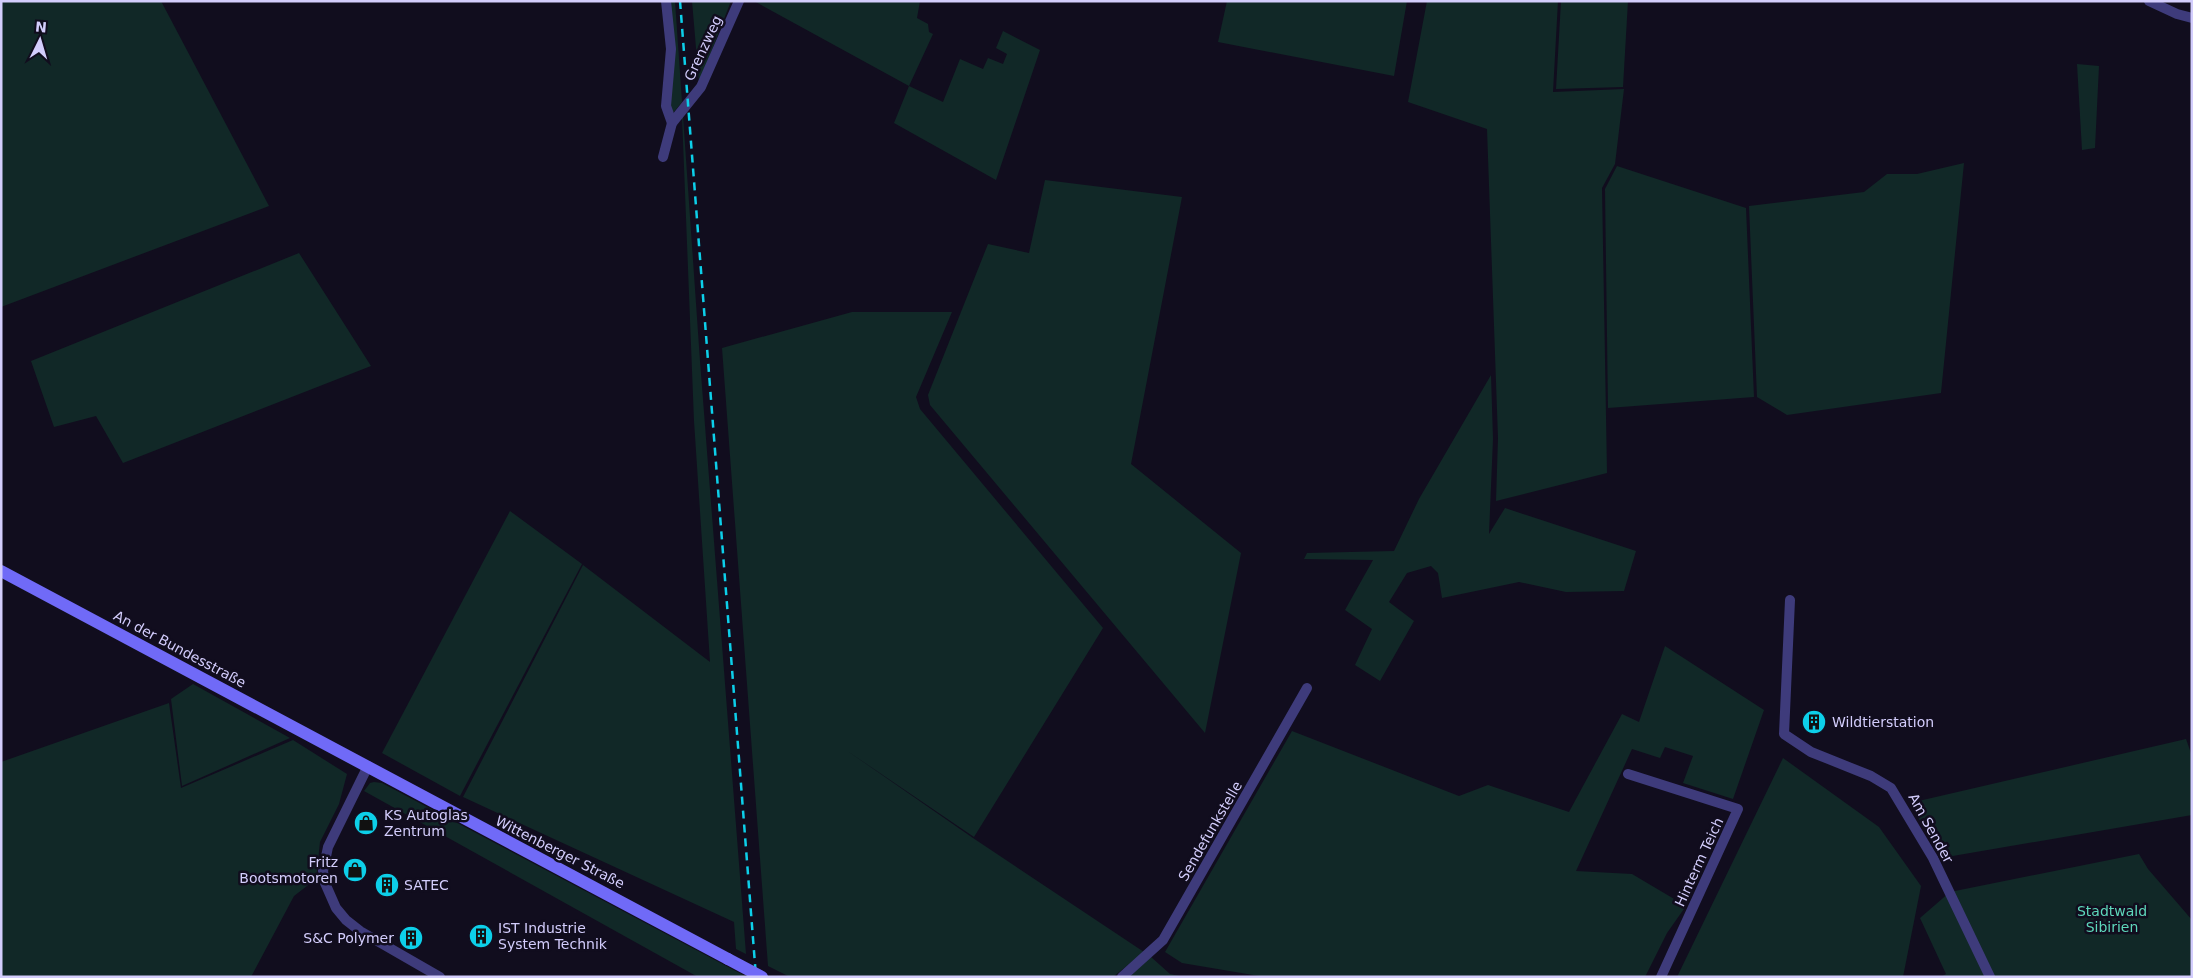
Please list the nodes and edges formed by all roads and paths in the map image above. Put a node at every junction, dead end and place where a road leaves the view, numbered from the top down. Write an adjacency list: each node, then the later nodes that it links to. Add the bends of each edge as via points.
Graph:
1 (666, 1): 5 (street, via 671,50 666,106)
2 (739, 1): 5 (street, Grenzweg, via 701,87)
3 (2149, 1): 4 (street)
4 (2192, 18)
5 (672, 122): 6 (street, Grenzweg)
6 (663, 156)
7 (1, 571): 10 (main road, An der Bundesstraße)
8 (1790, 600): 17 (street, Am Sender, via 1784,734 1811,752 1871,776 1891,788 1933,858)
9 (1308, 688): 15 (street, Sendefunkstelle, via 1163,940)
10 (344, 754): 11 (main road, Wittenberger Straße)
11 (368, 766): 13 (street, via 328,847 323,871 325,883 336,908 346,920); 14 (main road, Wittenberger Straße, bridge)
12 (1628, 774): 16 (street, Hinterm Teich, via 1738,809)
13 (440, 977)
14 (762, 977)
15 (1122, 977)
16 (1661, 977)
17 (1990, 977)

